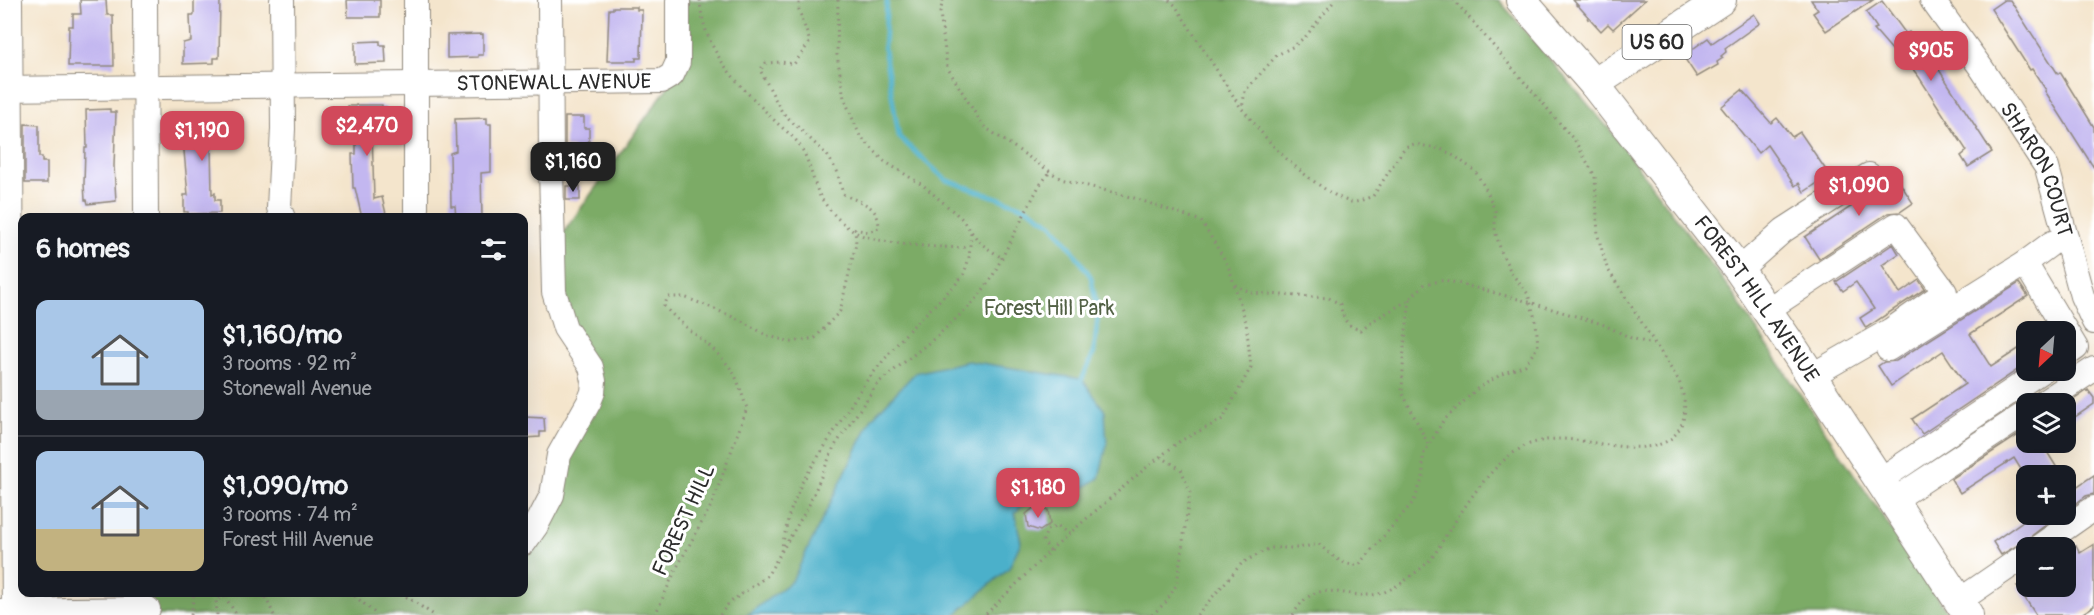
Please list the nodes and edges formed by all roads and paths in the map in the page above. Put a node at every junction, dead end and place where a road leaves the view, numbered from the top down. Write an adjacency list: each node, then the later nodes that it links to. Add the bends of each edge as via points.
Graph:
1 (10, 0): 22 (street)
2 (145, 0): 20 (street)
3 (282, 0): 21 (street)
4 (416, 0): 18 (street)
5 (550, 0): 17 (street)
6 (678, 0): 17 (street, STONEWALL AVENUE, via 678,62 672,75 662,81)
7 (700, 0): 30 (path, via 706,34 719,60 798,143 821,198)
8 (799, 0): 30 (path, via 810,42 794,64 766,63 760,70 782,112 827,155 837,171 843,194 866,203 879,219 879,228 868,232 855,229)
9 (838, 0): 29 (path, via 837,55 844,98 860,136 884,161 924,186 961,218)
10 (943, 0): 24 (path, via 940,13 947,67 983,126)
11 (1169, 0): 23 (path)
12 (1335, 0): 23 (path, via 1306,36 1277,55 1245,91)
13 (1454, 0): 42 (path, via 1575,141 1595,176 1598,236 1607,268)
14 (1521, 0): 19 (main road, FOREST HILL AVENUE)
15 (1721, 0): 19 (main road, US 60)
16 (1932, 0): 31 (street, SHARON COURT, via 2047,168)
17 (551, 82): 18 (street, STONEWALL AVENUE); 56 (street, via 554,292 565,328 591,367 594,381 589,402 559,455 552,495)
18 (417, 84): 21 (street, STONEWALL AVENUE); 28 (street)
19 (1594, 84): 35 (main road, FOREST HILL AVENUE)
20 (145, 86): 21 (street, STONEWALL AVENUE); 22 (street, STONEWALL AVENUE); 26 (street)
21 (282, 86): 27 (street)
22 (5, 89): 43 (street)
23 (1242, 109): 38 (path, via 1269,142 1307,176 1334,195 1353,202 1373,196 1405,147 1433,147 1456,157 1474,171 1488,191 1502,254 1528,294)
24 (1050, 172): 33 (path); 36 (path, via 1061,179 1201,221)
25 (1869, 175): 35 (street, via 1784,230)
26 (146, 213)
27 (281, 213)
28 (416, 213)
29 (971, 232): 32 (path); 33 (path)
30 (855, 233): 32 (path, via 868,238); 74 (path, FOREST HILL, via 856,244 840,311 815,338 792,342 768,336 710,307 684,297 668,297 664,306 734,373 747,408 712,504)
31 (2066, 238): 34 (street, via 2052,243); 41 (street, SHARON COURT, via 2082,296)
32 (969, 247): 59 (path, via 964,274 908,331 872,375 801,484)
33 (1002, 258): 59 (path, via 974,302 878,383 834,447 808,507)
34 (2025, 263): 40 (street); 46 (street, via 1900,343)
35 (1739, 270): 39 (main road, FOREST HILL AVENUE)
36 (1235, 285): 37 (path, via 1252,293 1329,298 1340,304 1343,319 1351,327 1361,330); 50 (path, via 1246,322 1251,367 1222,419 1180,441)
37 (1410, 299): 38 (path, via 1425,284 1445,280); 49 (path, via 1402,392)
38 (1529, 302): 42 (path); 49 (path, via 1538,346 1525,365 1478,388 1443,421)
39 (1767, 310): 46 (main road, FOREST HILL AVENUE); 46 (street, via 1896,225 1945,292)
40 (2060, 321)
41 (2094, 322)
42 (1658, 345): 79 (path, via 1684,397 1685,414 1674,438 1659,446 1623,447 1558,439 1524,446 1494,469 1429,561 1402,582 1370,595 1320,591)
43 (12, 349): 51 (street)
44 (2094, 369): 47 (street)
45 (2029, 381): 52 (street)
46 (1816, 383): 52 (main road, FOREST HILL AVENUE)
47 (2058, 393)
48 (2016, 419): 52 (street)
49 (1429, 446): 78 (path, via 1423,455 1423,477 1414,501 1359,565 1335,559 1319,544 1270,548 1242,564)
50 (1161, 457): 55 (path); 77 (path, via 1181,469 1190,492 1177,584)
51 (18, 471)
52 (1887, 490): 66 (main road, FOREST HILL AVENUE)
53 (18, 504): 67 (street)
54 (2094, 508): 57 (street)
55 (1069, 534): 58 (path); 58 (path, via 1058,526 1047,530 1043,541)
56 (528, 537)
57 (2053, 537)
58 (1050, 551): 76 (path)
59 (780, 556): 75 (path, via 767,576 729,603)
60 (2016, 564): 66 (street)
61 (193, 597): 68 (path)
62 (265, 597): 71 (path)
63 (356, 597): 72 (path)
64 (406, 597): 73 (path)
65 (148, 605): 67 (street)
66 (1964, 608)
67 (10, 612)
68 (191, 615)
69 (218, 615): 70 (path, via 216,600 225,597)
70 (237, 615)
71 (274, 615)
72 (377, 615)
73 (434, 615)
74 (655, 615)
75 (720, 615)
76 (985, 615)
77 (1152, 615)
78 (1197, 615)
79 (1293, 615)

